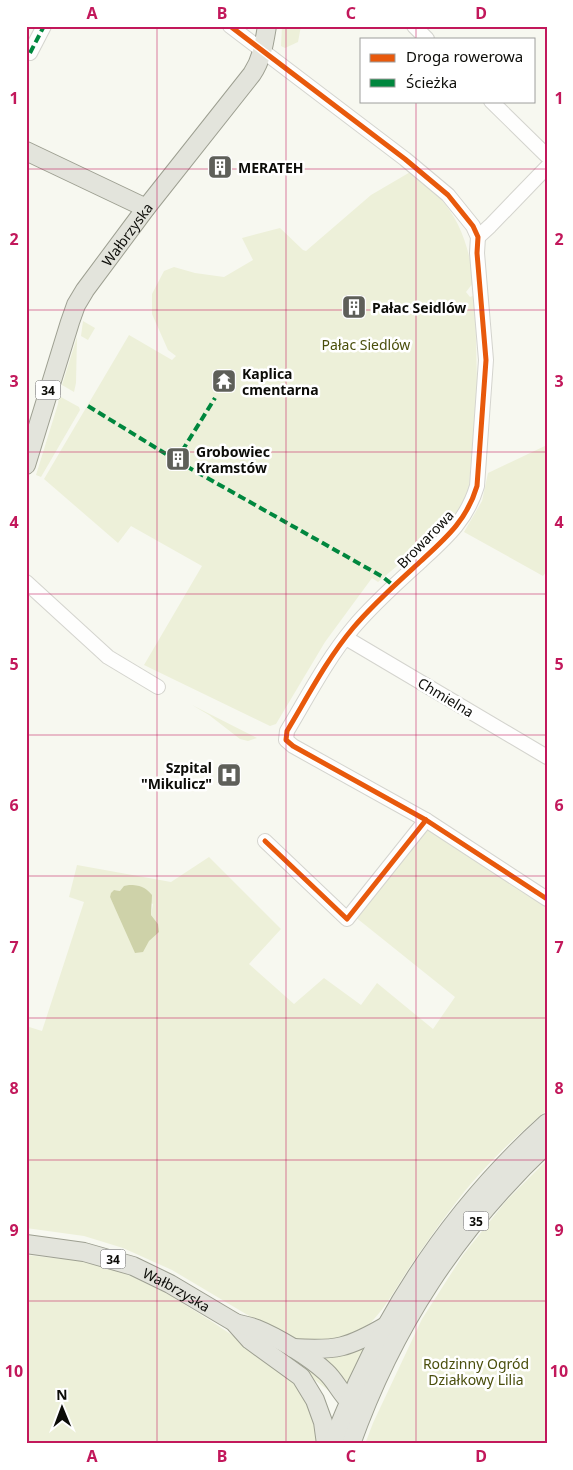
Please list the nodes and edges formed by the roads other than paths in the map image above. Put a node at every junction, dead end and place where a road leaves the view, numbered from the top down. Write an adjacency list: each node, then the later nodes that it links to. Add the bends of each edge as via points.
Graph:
1 (44, 26): 7 (street)
2 (230, 26): 6 (street)
3 (267, 26): 6 (main road, Wałbrzyska)
4 (414, 26): 5 (street)
5 (426, 38)
6 (263, 51): 12 (main road, Wałbrzyska, via 241,90); 13 (street, via 406,159 448,195)
7 (30, 53)
8 (492, 102): 10 (street)
9 (26, 151): 12 (main road)
10 (547, 156)
11 (547, 167): 13 (street)
12 (146, 208): 14 (main road, Wałbrzyska / 34, via 76,306)
13 (478, 237): 16 (street, Browarowa, via 486,360 477,486 473,500 455,529 394,586)
14 (26, 465)
15 (26, 582): 17 (street, via 108,657)
16 (346, 638): 18 (street, Chmielna); 19 (street, Browarowa, via 315,683 287,731 286,740)
17 (158, 687)
18 (547, 757)
19 (426, 820): 20 (street, via 347,919); 21 (street)
20 (265, 841)
21 (547, 899)
22 (547, 1123): 26 (main road, 35, via 498,1171 452,1226)
23 (547, 1144): 29 (main road, 35, via 501,1191 446,1260)
24 (26, 1244): 25 (main road, Wałbrzyska / 34, via 84,1252 133,1266)
25 (235, 1323): 27 (main road, Wałbrzyska / 34, via 257,1329); 28 (main road, Wałbrzyska / 34, via 250,1340)
26 (386, 1326): 27 (main road, via 344,1347 322,1350); 29 (main road, 35)
27 (293, 1348): 29 (main road, Wałbrzyska / 34, via 325,1371)
28 (301, 1377): 29 (main road, via 329,1396); 30 (main road, Wałbrzyska / 34, via 315,1400)
29 (356, 1406): 31 (main road, 35); 32 (main road, 35)
30 (326, 1444)
31 (332, 1444)
32 (351, 1444)

